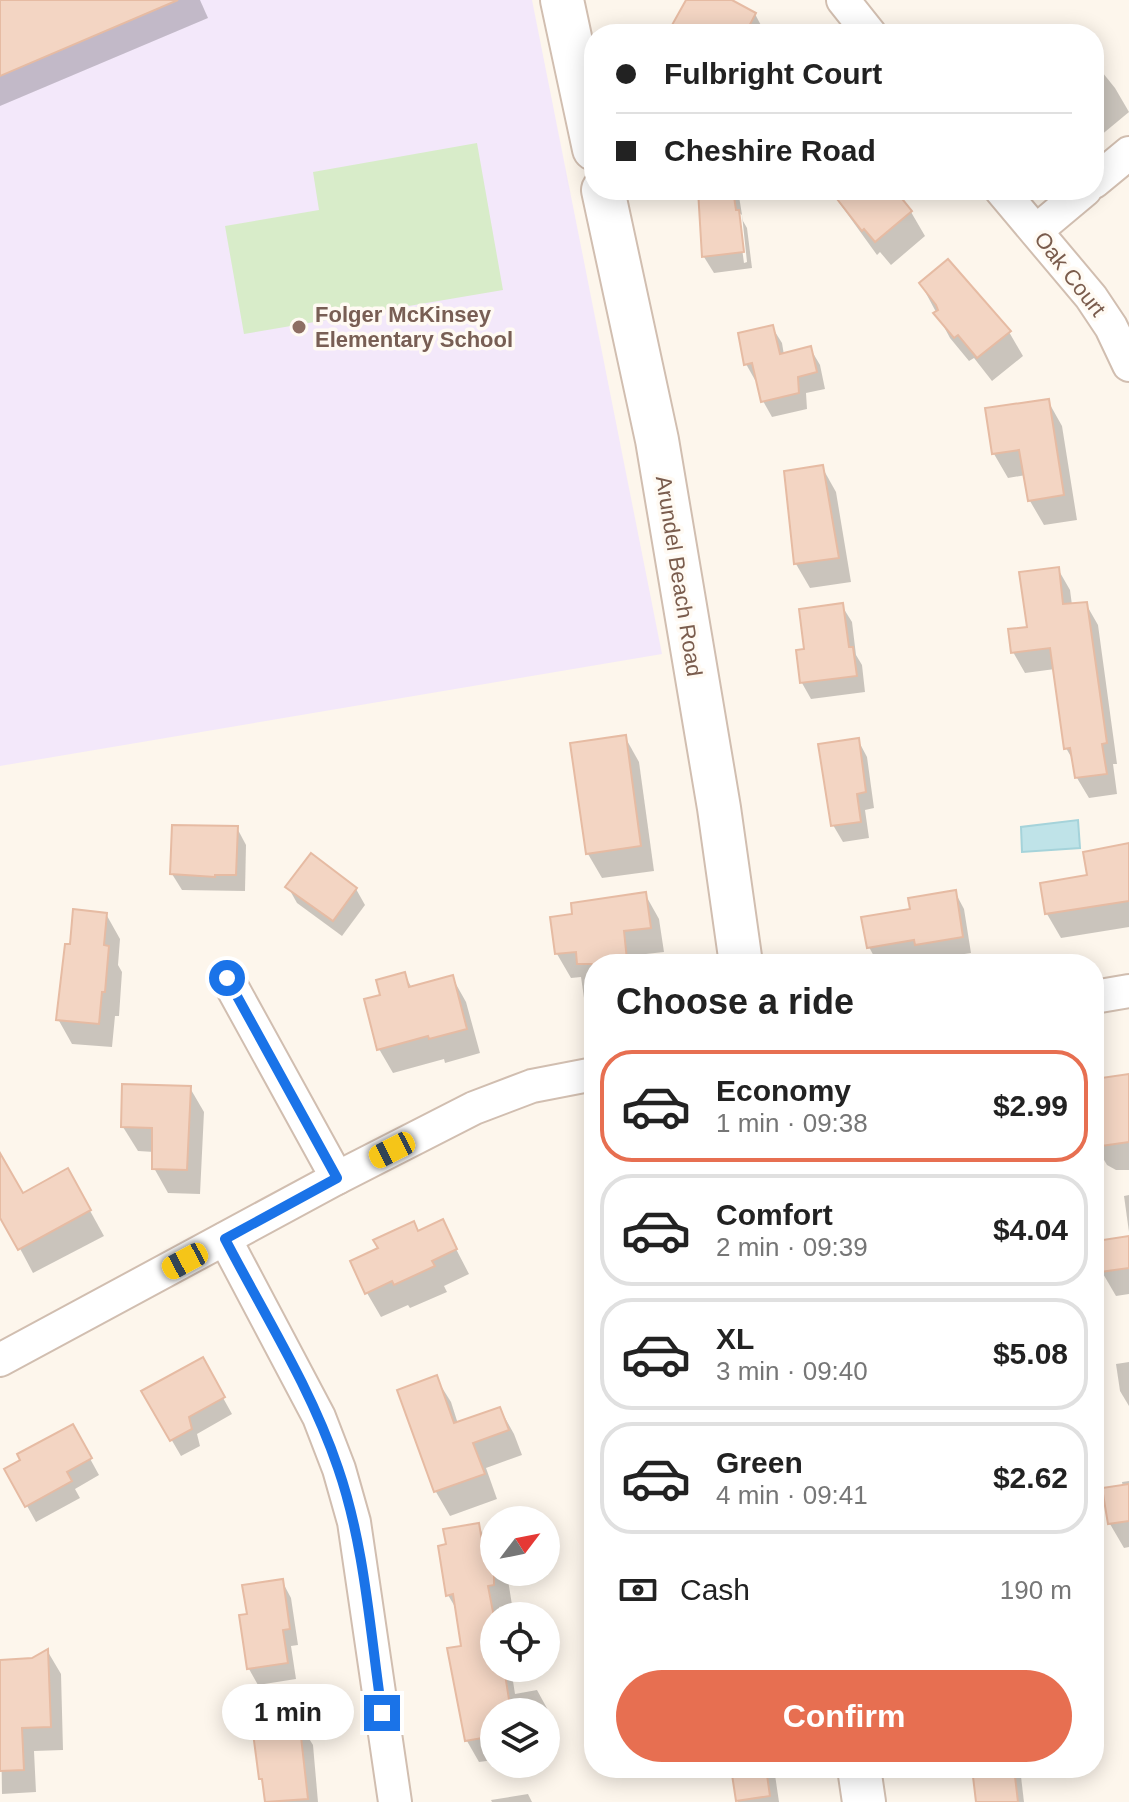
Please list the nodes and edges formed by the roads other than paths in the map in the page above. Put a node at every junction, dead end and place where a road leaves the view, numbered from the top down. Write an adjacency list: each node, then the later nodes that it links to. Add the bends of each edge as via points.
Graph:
1 (562, 0): 4 (street)
2 (843, 0): 3 (street)
3 (862, 24)
4 (584, 102)
5 (1129, 153): 6 (street)
6 (1104, 174)
7 (605, 200): 12 (street, Arundel Beach Road, via 657,440)
8 (1010, 200): 10 (street, Oak Court)
9 (1073, 200): 10 (street)
10 (1036, 231): 11 (street, Oak Court, via 1091,297)
11 (1129, 365)
12 (740, 954)
13 (227, 978): 17 (street)
14 (1129, 991): 15 (street)
15 (1104, 995)
16 (584, 1076): 17 (street, via 532,1086 474,1108)
17 (337, 1178): 18 (street)
18 (225, 1239): 19 (street); 21 (street, via 319,1417 339,1469 354,1522)
19 (0, 1360)
20 (860, 1778): 22 (street)
21 (395, 1802)
22 (864, 1802)

